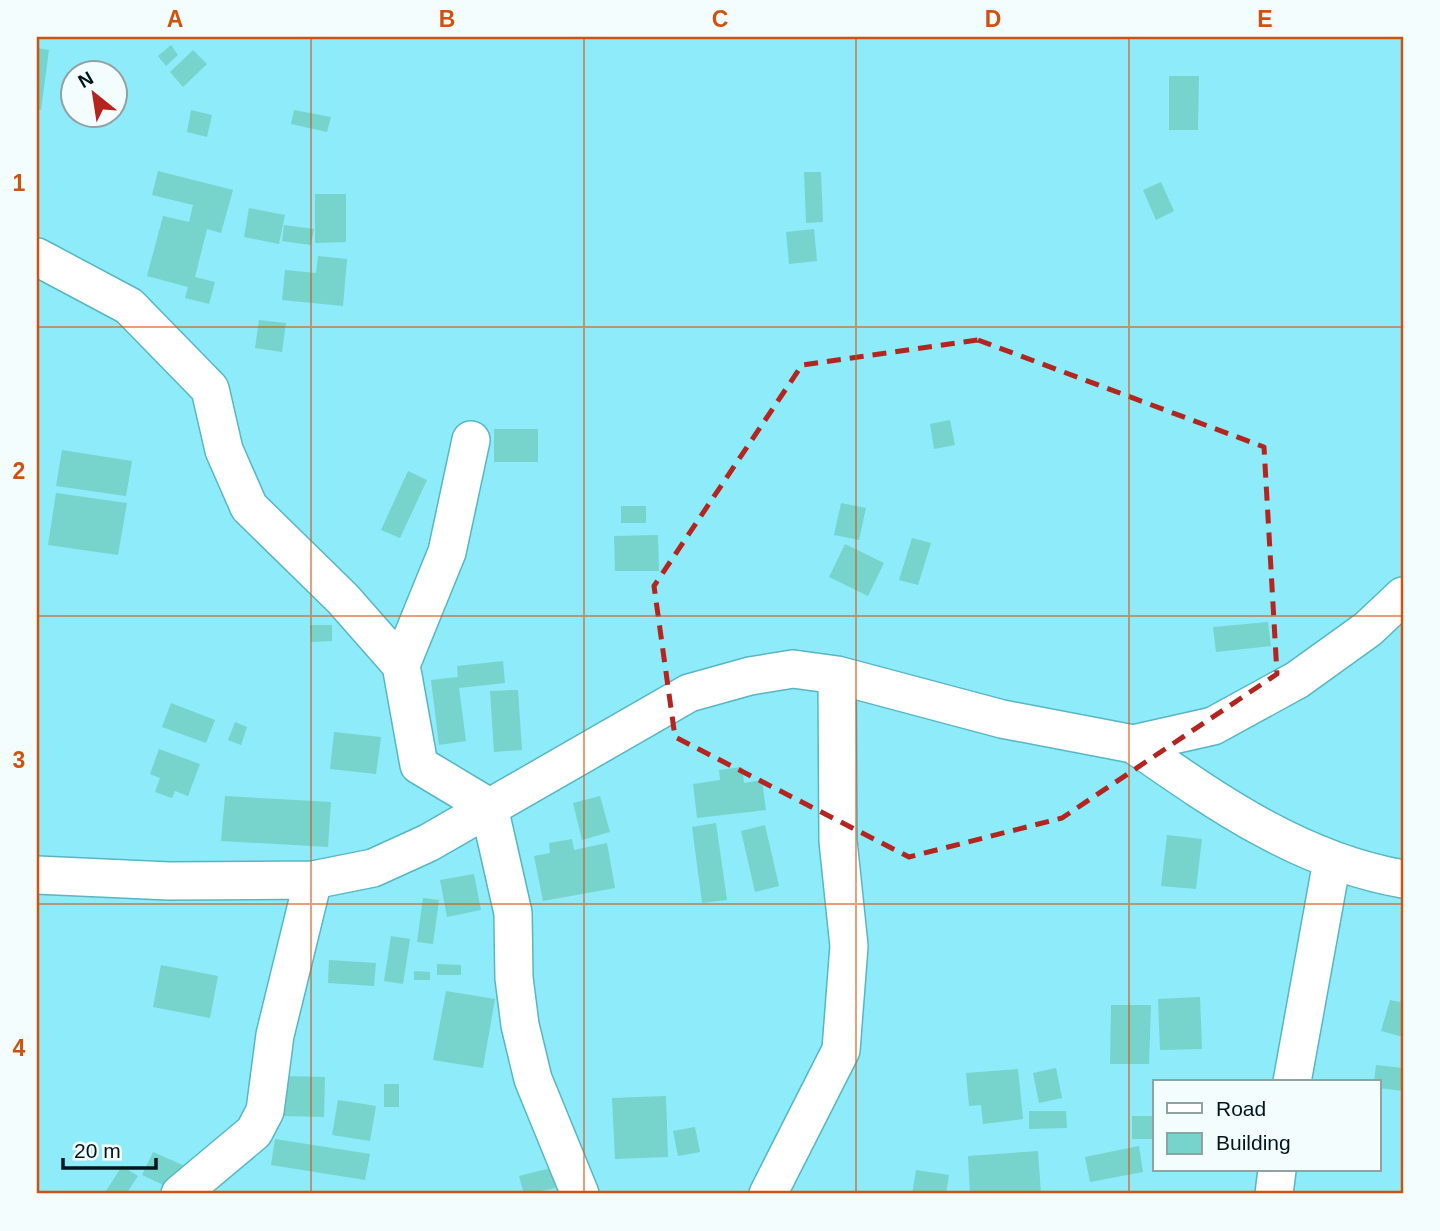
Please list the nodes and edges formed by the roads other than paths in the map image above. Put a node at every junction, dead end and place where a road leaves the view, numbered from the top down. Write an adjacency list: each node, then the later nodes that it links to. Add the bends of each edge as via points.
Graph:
1 (37, 257): 4 (street, via 129,306 210,389 225,450 249,507 343,599)
2 (471, 440): 4 (street, via 447,552)
3 (1403, 596): 6 (street, via 1368,629 1297,680 1213,726)
4 (401, 665): 7 (street, via 419,765)
5 (837, 675): 6 (street, via 1002,719); 7 (street, via 793,669 689,693); 16 (street, via 838,841 849,946 841,1050)
6 (1133, 744): 8 (street, via 1231,811)
7 (489, 807): 11 (street, via 373,868); 15 (street, via 513,913 514,978 529,1066)
8 (1332, 861): 10 (street); 12 (street)
9 (37, 875): 11 (street, via 169,881)
10 (1403, 879)
11 (313, 880): 14 (street, via 275,1035 265,1111 254,1132)
12 (1292, 1080)
13 (1277, 1172): 17 (street)
14 (180, 1194)
15 (580, 1194)
16 (768, 1194)
17 (1273, 1194)

